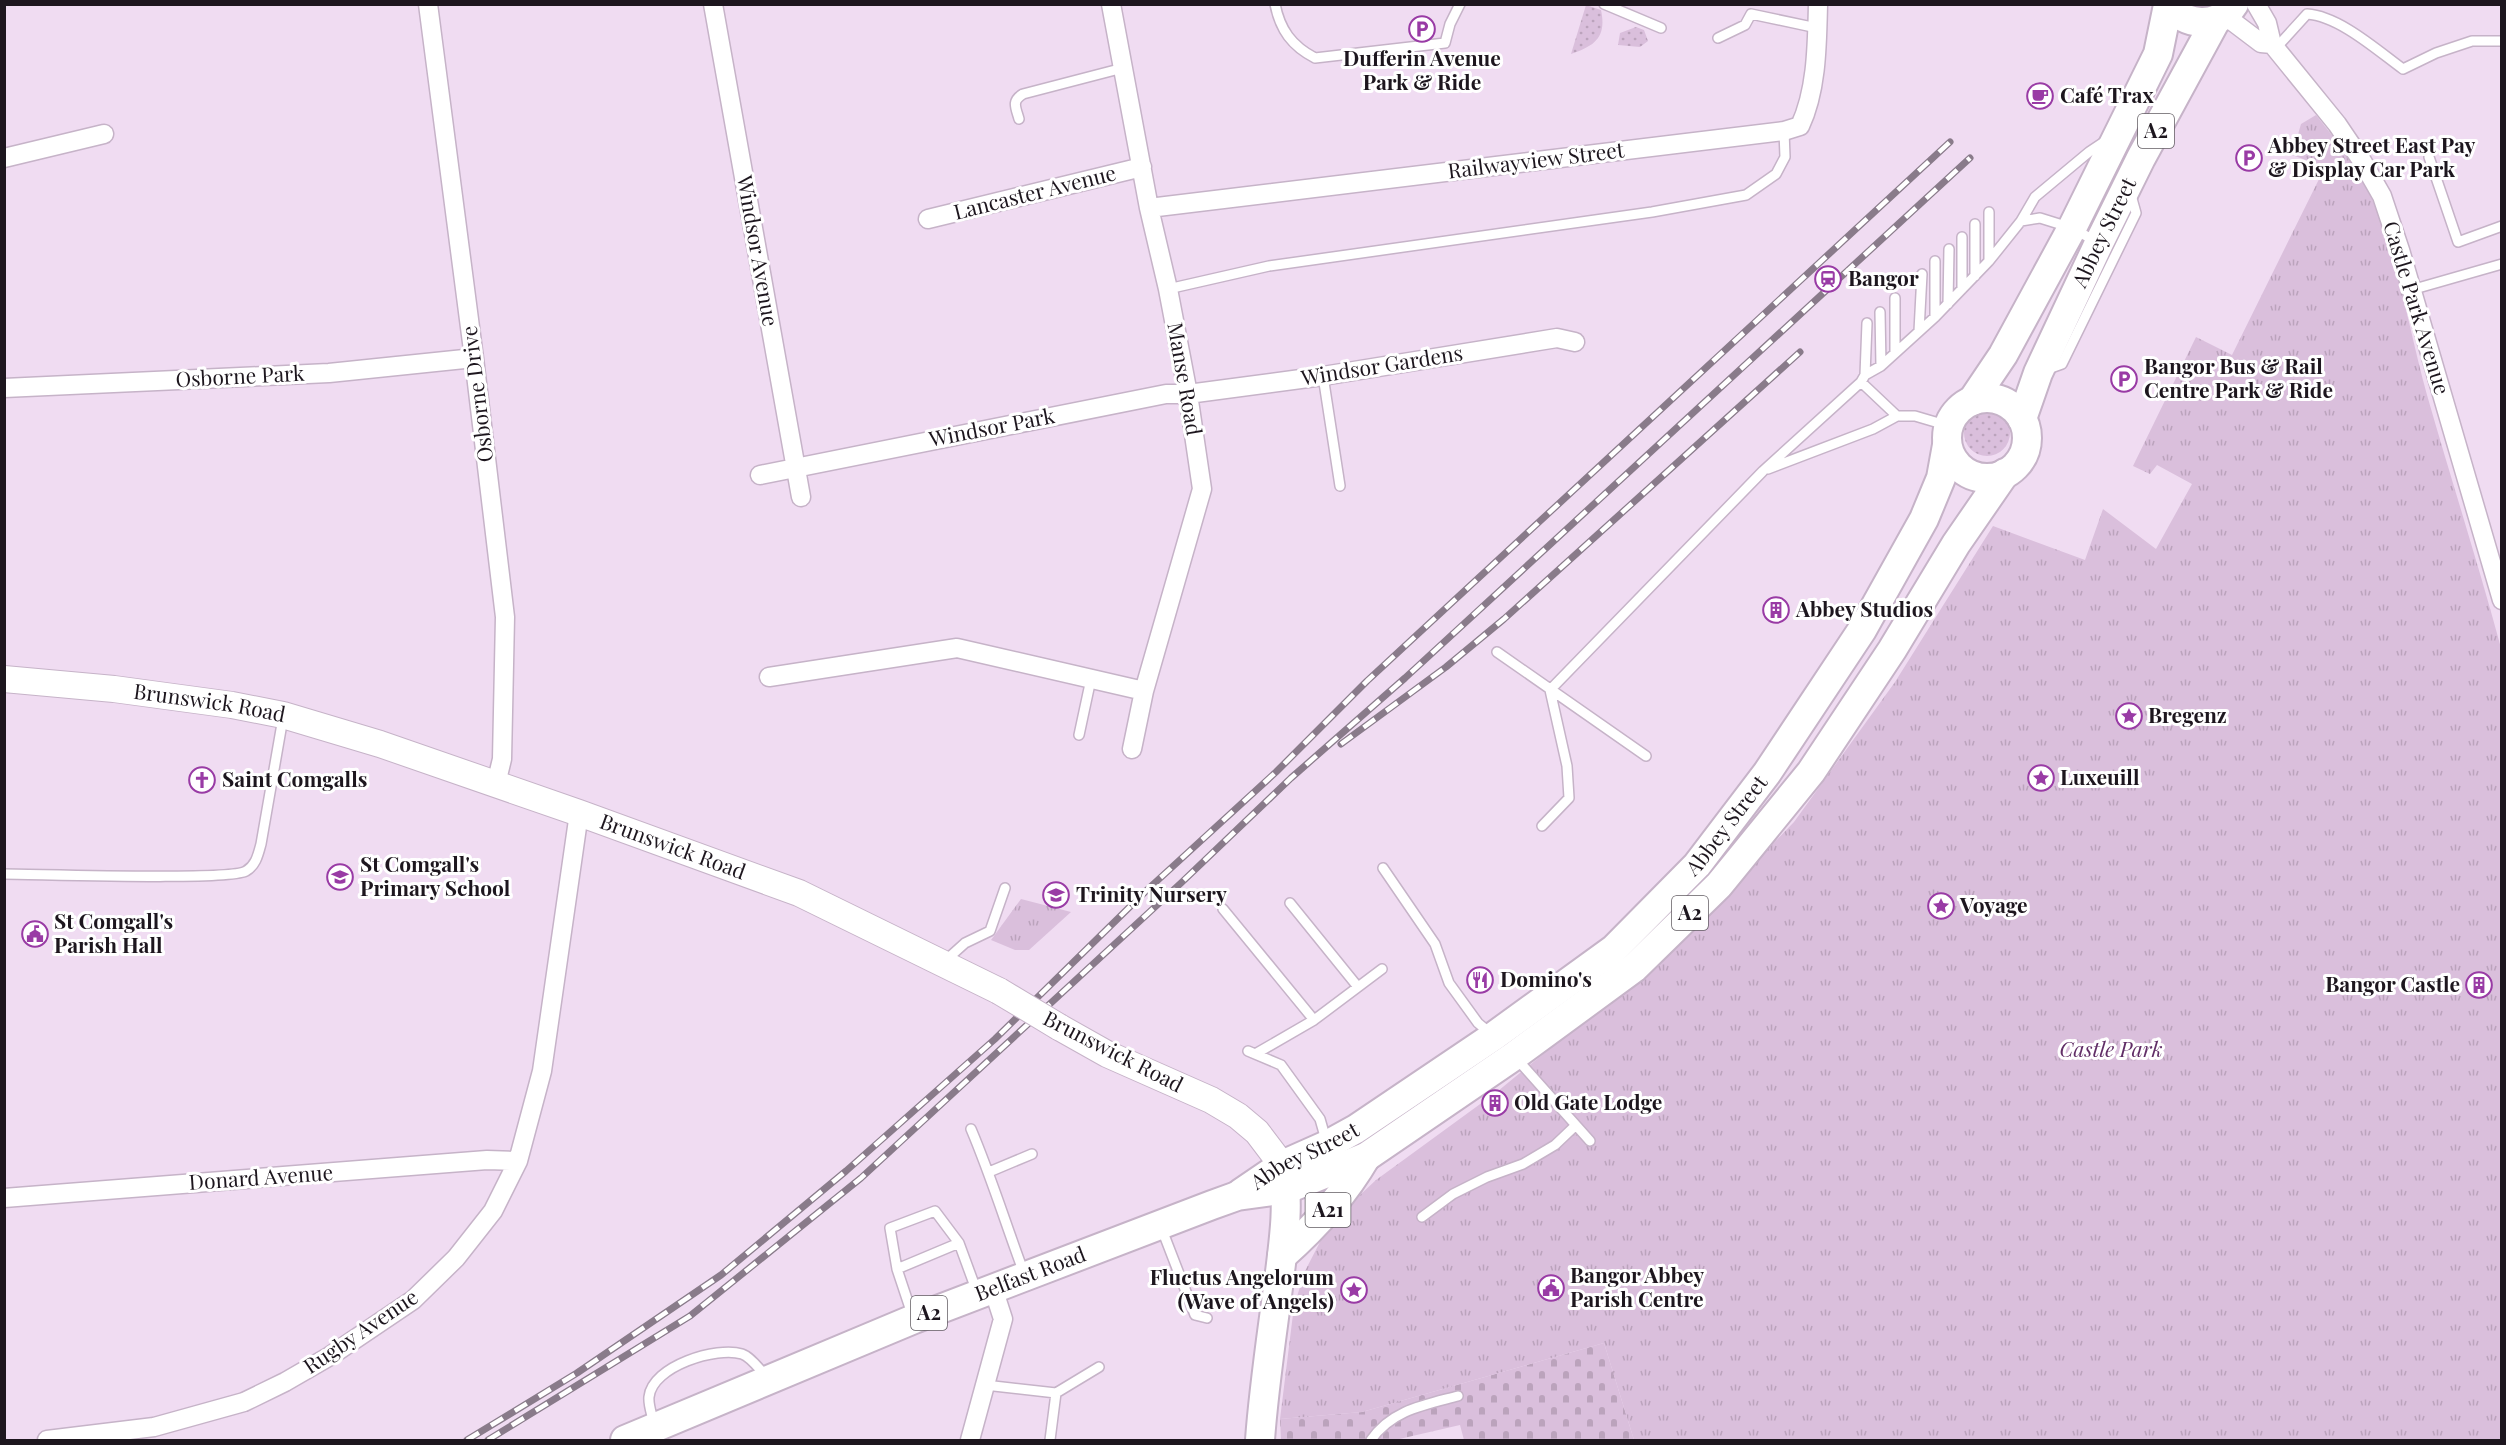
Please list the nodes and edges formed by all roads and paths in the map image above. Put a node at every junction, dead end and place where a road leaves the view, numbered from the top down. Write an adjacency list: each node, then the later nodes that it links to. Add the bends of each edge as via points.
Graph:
1 (428, 4): 53 (street, Osborne Drive)
2 (714, 4): 64 (street, Windsor Avenue)
3 (1111, 4): 18 (street, Manse Road)
4 (1275, 4): 5 (lane, via 1285,33 1299,49 1315,58 1445,43)
5 (1460, 4)
6 (1604, 4): 13 (lane)
7 (1818, 4): 14 (street)
8 (2256, 4): 17 (street, Castle Park Avenue)
9 (2312, 4): 12 (lane)
10 (2168, 5): 11 (main road, A2, via 2183,19 2194,22); 21 (main road, Abbey Street / A2, via 2158,54)
11 (2224, 13): 17 (street, Castle Park Avenue, via 2261,43); 26 (main road, Abbey Street / A2)
12 (2307, 14): 16 (lane, via 2318,15 2362,38 2403,69 2472,41); 17 (lane)
13 (1661, 28)
14 (1817, 28): 15 (lane, via 1751,14 1745,25); 20 (street, via 1807,111 1800,126)
15 (1718, 38)
16 (2502, 41)
17 (2274, 46): 44 (street, Castle Park Avenue, via 2337,124 2382,196)
18 (1123, 68): 19 (lane, via 1023,94 1014,103); 25 (street, Manse Road)
19 (1019, 119)
20 (1784, 131): 27 (street, Railwayview Street); 42 (lane, via 1785,157 1776,174 1746,195 1653,212 1269,266)
21 (2119, 133): 30 (lane, via 2088,152 2043,190); 33 (main road, Abbey Street / A2)
22 (104, 134): 24 (street)
23 (2429, 157): 32 (lane, via 2458,242)
24 (4, 158)
25 (1142, 167): 27 (street, Manse Road); 29 (street, Lancaster Avenue)
26 (2128, 184): 35 (main road, Abbey Street / A2); 55 (lane, via 2136,213 2062,364)
27 (1149, 208): 42 (street, Manse Road)
28 (1989, 212): 38 (lane)
29 (928, 219)
30 (2021, 221): 33 (lane, via 2040,218); 38 (lane)
31 (1975, 224): 41 (lane)
32 (2502, 226)
33 (2072, 228): 35 (lane); 60 (main road, Abbey Street / A2, via 2003,355)
34 (1962, 237): 43 (lane)
35 (2099, 243): 55 (main road, Abbey Street / A2)
36 (1949, 249): 46 (lane)
37 (1935, 261): 48 (lane)
38 (1989, 261): 41 (lane)
39 (2502, 264): 44 (lane)
40 (1922, 274): 50 (lane)
41 (1975, 276): 43 (lane)
42 (1168, 289): 59 (street, Manse Road)
43 (1962, 289): 46 (lane)
44 (2411, 290): 70 (street, Castle Park Avenue)
45 (1894, 298): 52 (lane)
46 (1948, 304): 48 (lane)
47 (1880, 312): 54 (lane)
48 (1935, 317): 50 (lane)
49 (1867, 322): 57 (lane)
50 (1919, 331): 52 (lane)
51 (1575, 342): 56 (street, Windsor Gardens, via 1557,338)
52 (1895, 352): 54 (lane)
53 (474, 358): 58 (street, Osborne Park, via 329,373); 81 (street, Osborne Drive, via 505,617 502,759)
54 (1881, 366): 57 (lane)
55 (2037, 373): 62 (main road, Abbey Street / A2)
56 (1323, 376): 59 (street, Windsor Gardens); 68 (lane)
57 (1863, 378): 61 (lane); 65 (lane)
58 (4, 388)
59 (1188, 394): 64 (street, Windsor Park, via 1166,394); 76 (street, Manse Road, via 1202,489)
60 (1972, 401): 62 (main road, via 1983,398 2006,402); 63 (main road, A2, via 1954,415)
61 (1898, 416): 63 (lane, via 1915,416); 65 (lane)
62 (2022, 419): 66 (main road, A2, via 2026,431 2022,458)
63 (1948, 435): 66 (main road, via 1955,462 1969,474 1981,478); 93 (main road, Abbey Street / A2, via 1941,478 1924,519 1862,630 1767,773 1697,865 1614,949)
64 (795, 468): 67 (street, Windsor Park); 69 (street, Windsor Avenue)
65 (1763, 471): 75 (lane)
66 (2005, 473): 93 (main road, Abbey Street / A2, via 1811,772 1719,885 1634,968)
67 (760, 475)
68 (1340, 486)
69 (801, 497)
70 (2502, 600)
71 (1497, 652): 75 (lane)
72 (769, 677): 74 (street, via 957,648)
73 (4, 679): 77 (main road, Brunswick Road, via 114,689)
74 (1091, 679): 76 (street); 78 (lane)
75 (1550, 690): 80 (lane); 83 (lane, via 1567,766 1569,798)
76 (1144, 691): 79 (street, Manse Road)
77 (283, 715): 81 (main road, Brunswick Road); 85 (lane, via 261,844 256,861 244,873)
78 (1078, 735)
79 (1132, 749)
80 (1646, 756)
81 (496, 784): 82 (main road, Brunswick Road)
82 (579, 813): 89 (main road, Brunswick Road, via 799,893); 100 (street, Rugby Avenue, via 542,1071)
83 (1542, 826)
84 (1383, 868): 93 (lane, via 1435,944 1449,983 1478,1023)
85 (4, 874)
86 (1005, 888): 89 (lane, via 990,931 965,943)
87 (1290, 903): 91 (lane)
88 (1223, 909): 92 (lane)
89 (944, 963): 102 (main road, Brunswick Road, bridge, via 1107,1054 1238,1116 1257,1132)
90 (1382, 969): 91 (lane)
91 (1358, 987): 92 (lane)
92 (1314, 1020): 97 (lane, via 1252,1052 1281,1065 1320,1119)
93 (1504, 1046): 94 (lane, via 1557,1101); 97 (main road, Abbey Street / A2); 99 (main road, Abbey Street / A2)
94 (1575, 1126): 96 (lane); 105 (lane, via 1555,1145 1523,1164 1453,1194)
95 (971, 1129): 101 (lane)
96 (1590, 1141)
97 (1327, 1145): 102 (main road, Abbey Street / A2)
98 (1032, 1154): 101 (lane)
99 (1366, 1157): 102 (main road, Abbey Street / A2); 108 (main road, A21, via 1351,1184 1314,1228)
100 (518, 1161): 104 (street, Donard Avenue, via 487,1160); 120 (street, Rugby Avenue, via 493,1211 456,1258 413,1300 330,1356 285,1382 223,1409 154,1427)
101 (989, 1172): 110 (lane)
102 (1284, 1177): 103 (main road, Abbey Street / A2); 108 (main road, A21)
103 (1237, 1196): 106 (main road, Belfast Road / A2)
104 (4, 1198)
105 (1422, 1217)
106 (1160, 1225): 110 (main road, Belfast Road / A2); 112 (lane, via 1195,1316)
107 (959, 1243): 109 (lane); 109 (lane, via 936,1211 890,1228); 111 (lane)
108 (1282, 1256): 124 (main road, A21)
109 (897, 1269): 113 (lane)
110 (1025, 1277): 111 (main road, Belfast Road / A2)
111 (985, 1291): 113 (main road, Belfast Road / A2); 116 (street, via 1003,1319)
112 (1207, 1318)
113 (914, 1319): 115 (main road, Belfast Road / A2)
114 (1099, 1367): 117 (lane)
115 (770, 1380): 119 (main road, Belfast Road / A2); 119 (lane, via 745,1355 735,1353 709,1355 679,1364 657,1380 649,1397)
116 (985, 1385): 117 (lane); 122 (street)
117 (1056, 1393): 123 (lane)
118 (1458, 1396): 125 (lane, via 1399,1414 1380,1427)
119 (655, 1428): 121 (main road, Belfast Road / A2)
120 (47, 1440)
121 (625, 1440)
122 (970, 1440)
123 (1050, 1440)
124 (1260, 1440)
125 (1371, 1440)

